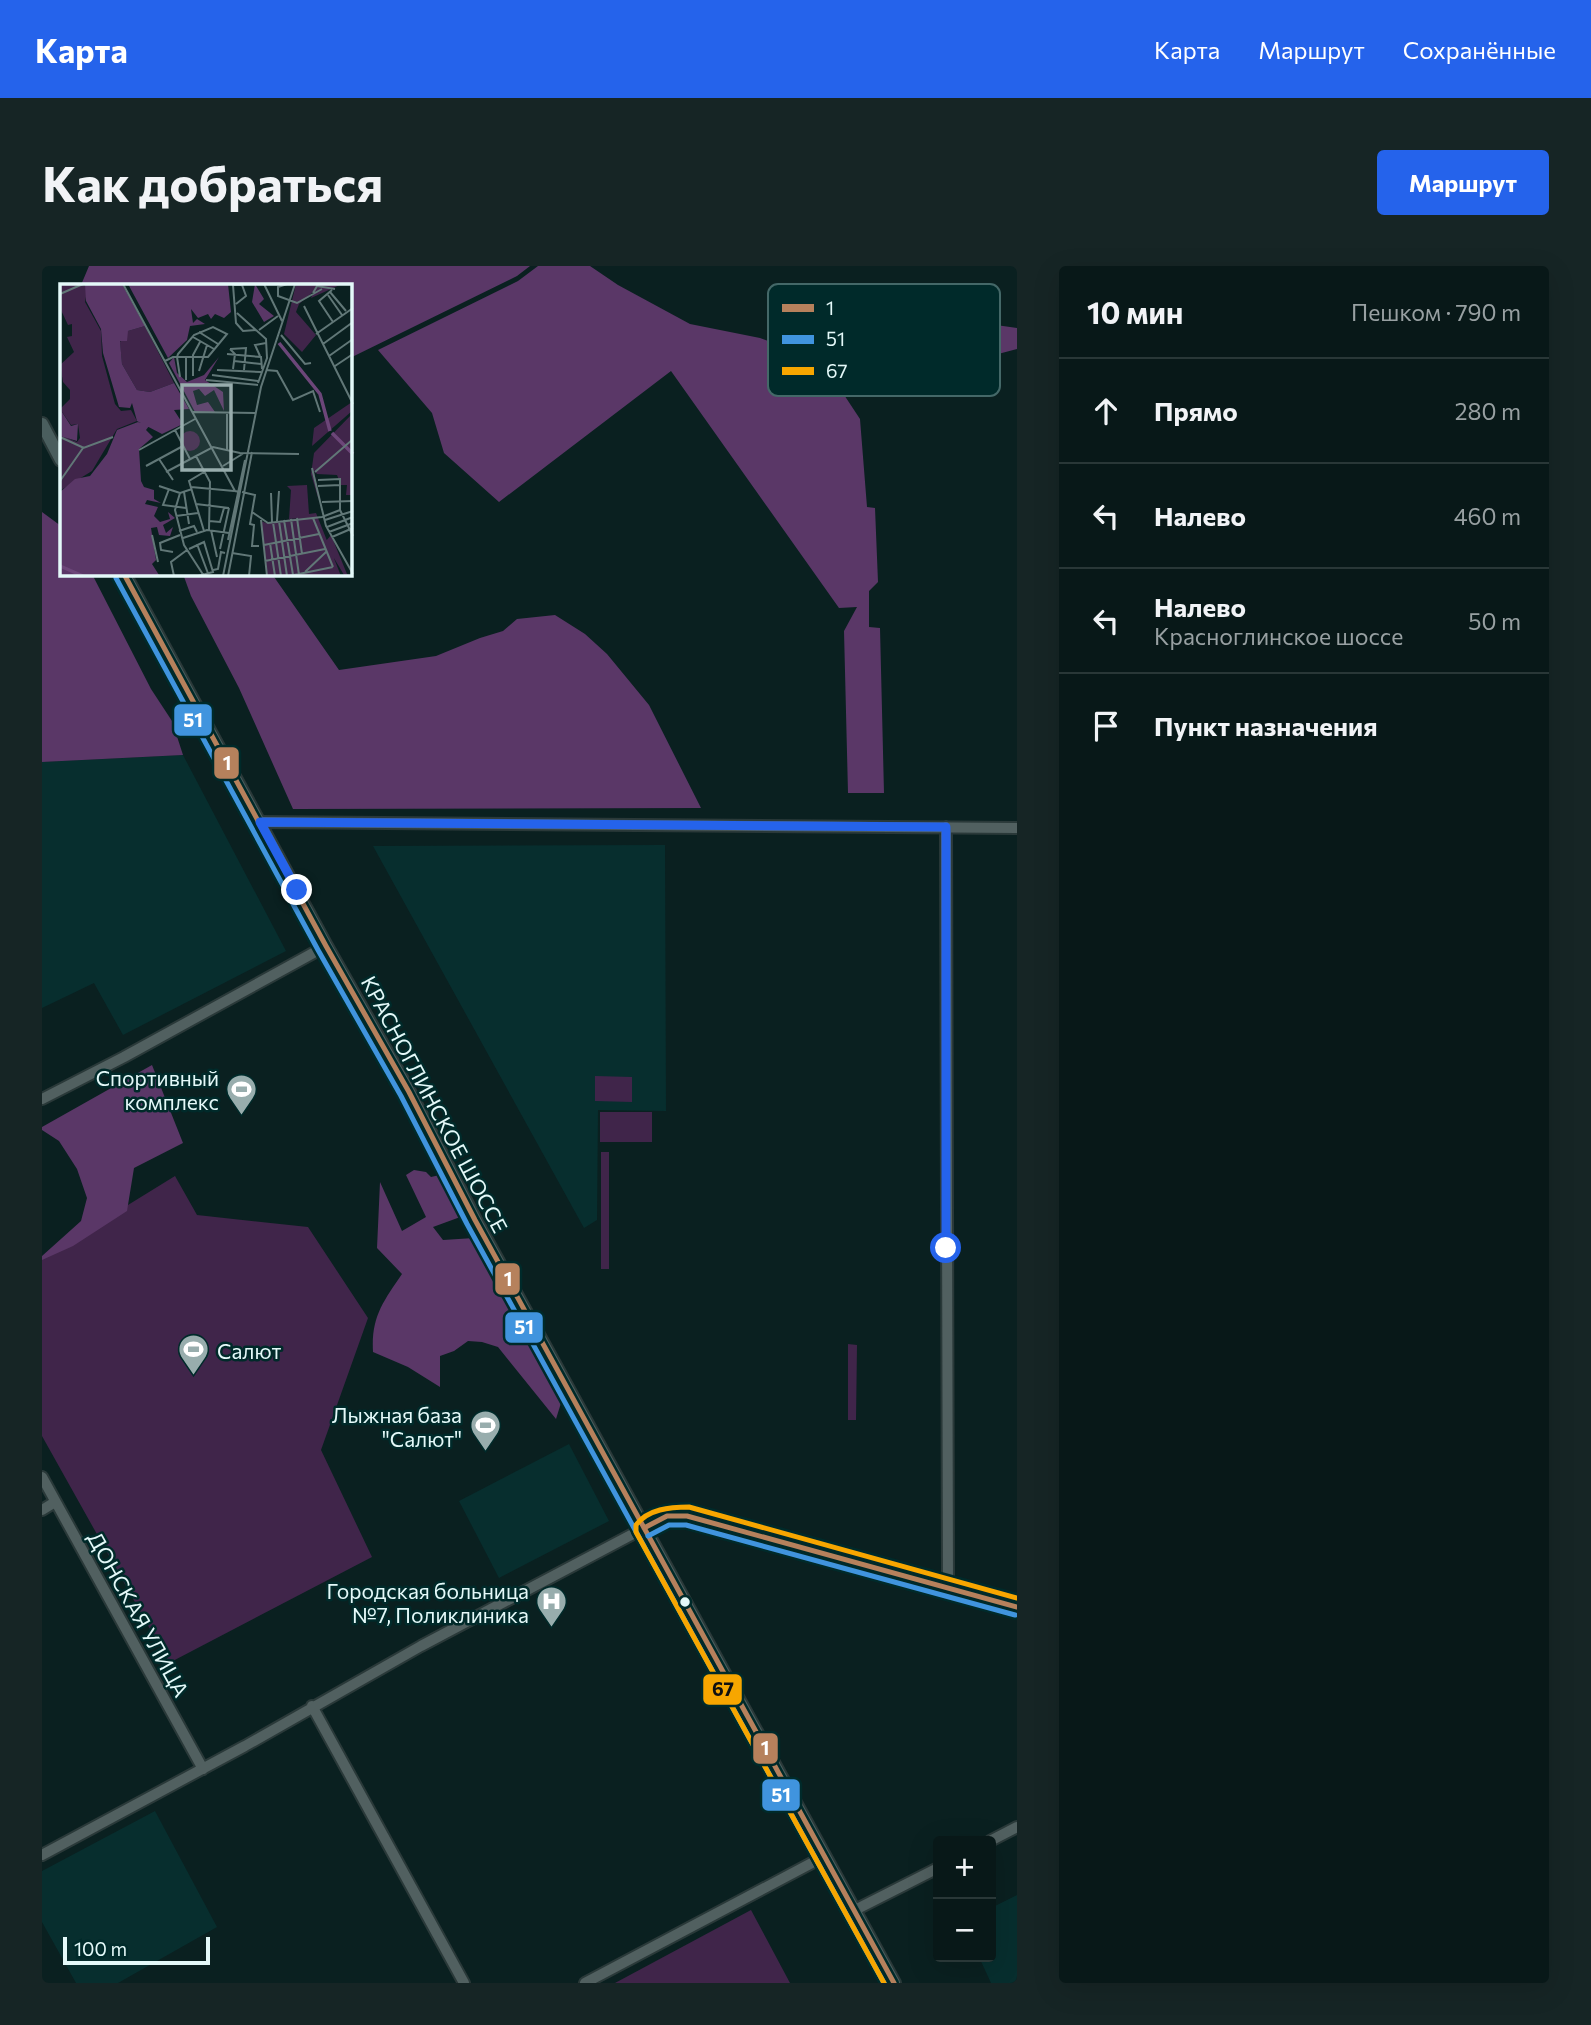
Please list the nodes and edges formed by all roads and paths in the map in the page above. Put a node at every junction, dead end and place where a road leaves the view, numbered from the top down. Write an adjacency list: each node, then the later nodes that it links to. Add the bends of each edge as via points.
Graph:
1 (42, 425): 2 (main road)
2 (60, 458)
3 (125, 576): 4 (main road, КРАСНОГЛИНСКОЕ ШОССЕ)
4 (260, 822): 5 (street); 7 (main road, КРАСНОГЛИНСКОЕ ШОССЕ)
5 (946, 827): 6 (street); 13 (street)
6 (1017, 828)
7 (326, 946): 8 (street); 12 (main road, КРАСНОГЛИНСКОЕ ШОССЕ)
8 (42, 1099)
9 (42, 1477): 10 (street, ДОНСКАЯ УЛИЦА)
10 (55, 1502): 11 (street); 16 (street, ДОНСКАЯ УЛИЦА)
11 (42, 1510)
12 (643, 1528): 13 (street, via 667,1516 687,1516); 15 (street); 20 (main road, КРАСНОГЛИНСКОЕ ШОССЕ)
13 (948, 1589): 14 (street)
14 (1017, 1607)
15 (312, 1706): 16 (street); 23 (street)
16 (203, 1769): 19 (street)
17 (1017, 1827): 18 (street)
18 (996, 1838)
19 (42, 1855)
20 (825, 1856): 22 (main road, КРАСНОГЛИНСКОЕ ШОССЕ); 24 (street)
21 (933, 1871): 22 (street)
22 (855, 1910): 25 (main road, КРАСНОГЛИНСКОЕ ШОССЕ)
23 (464, 1983)
24 (585, 1983)
25 (894, 1983)

